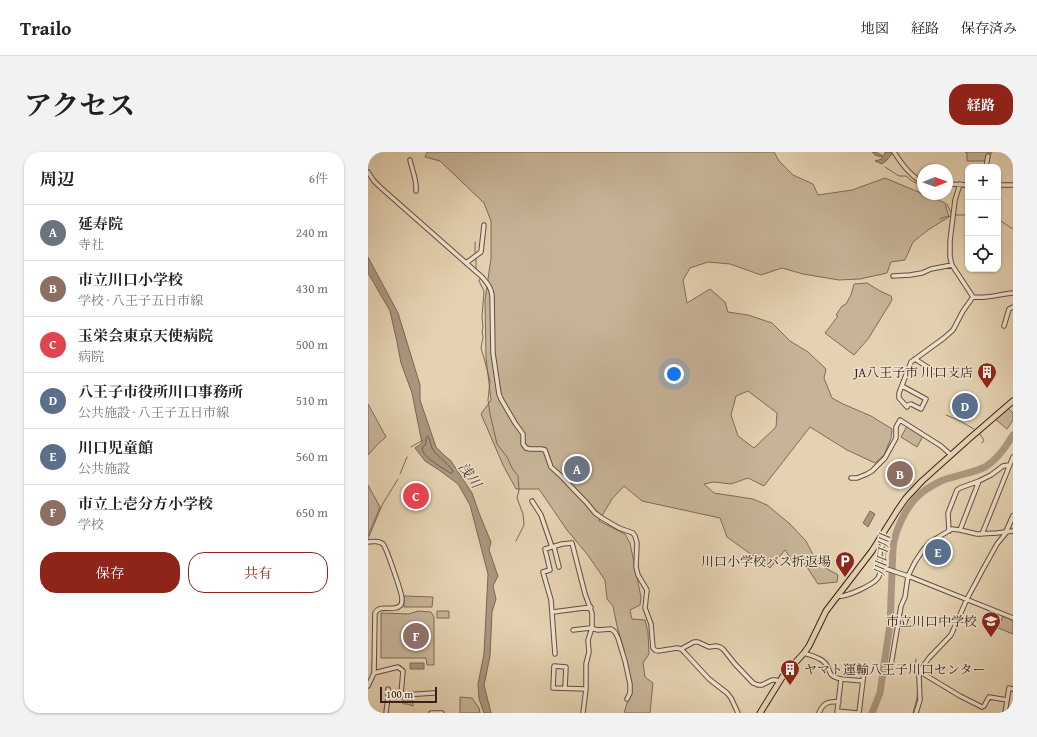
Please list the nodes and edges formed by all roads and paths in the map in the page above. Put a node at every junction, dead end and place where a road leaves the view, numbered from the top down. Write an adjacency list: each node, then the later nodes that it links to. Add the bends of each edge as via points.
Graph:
1 (894, 152): 6 (street)
2 (988, 156): 4 (street)
3 (410, 160): 12 (street, via 417,185)
4 (987, 164)
5 (368, 172): 14 (street, via 380,187)
6 (917, 179)
7 (953, 184): 8 (street)
8 (960, 184): 9 (street); 15 (street, via 955,200 950,241)
9 (965, 185)
10 (1001, 185): 11 (street)
11 (1013, 185)
12 (416, 191)
13 (484, 225): 14 (street, via 481,252)
14 (466, 263): 50 (street, via 482,277 491,290 493,353 499,394 523,434 523,444 530,450 545,450 551,467 595,513 619,528 633,533 637,543 636,567 647,590 645,608 651,624 653,648 658,651)
15 (952, 265): 16 (street, via 922,273); 18 (street)
16 (892, 276)
17 (1013, 293): 18 (street)
18 (973, 297): 21 (street, via 953,330)
19 (1013, 307): 20 (street, via 1009,309)
20 (1004, 326)
21 (915, 359): 22 (street); 23 (street, via 911,362)
22 (935, 372)
23 (902, 386): 23 (street, via 926,399 921,409 911,404 907,407 899,398)
24 (1013, 401): 25 (main road)
25 (951, 455): 28 (street, via 900,420 896,427 896,438 885,458 867,474); 35 (main road, via 910,494)
26 (1013, 458): 27 (street)
27 (1009, 465): 29 (street); 37 (street)
28 (851, 478)
29 (979, 481): 32 (street, via 957,490 948,513); 33 (street)
30 (532, 502): 39 (street, via 541,515)
31 (1013, 516): 36 (street)
32 (949, 530): 33 (street); 42 (street, via 928,544)
33 (960, 530): 37 (street)
34 (1013, 531): 36 (street)
35 (884, 532): 41 (street, via 885,538 880,555); 43 (main road)
36 (1006, 532): 37 (street); 44 (street)
37 (982, 534)
38 (368, 542): 56 (street, via 384,545 402,599 401,605 397,608 379,609 374,613)
39 (553, 547): 40 (street); 45 (street, via 572,543 585,594); 46 (street, via 546,549 550,570 543,572)
40 (559, 567)
41 (881, 567): 42 (street); 43 (street, via 879,577 875,581 849,594)
42 (908, 576): 44 (street); 53 (street)
43 (837, 596): 51 (main road)
44 (967, 599): 47 (street); 54 (street, via 951,635)
45 (591, 607): 46 (street); 48 (street)
46 (552, 612): 52 (street)
47 (1013, 618)
48 (592, 628): 49 (street); 63 (street, via 588,640); 66 (street, via 611,629 615,632 630,684)
49 (573, 630)
50 (680, 649): 58 (street, via 694,642 709,647 720,647 758,685 772,680); 74 (street, via 709,679 727,693)
51 (804, 653): 57 (street, via 823,661 831,675); 58 (main road)
52 (554, 654)
53 (891, 665)
54 (917, 670): 67 (street, via 982,707 989,697); 78 (street, via 920,700)
55 (864, 672): 59 (street)
56 (374, 673): 60 (street); 65 (street, via 398,667 402,671 401,694)
57 (841, 679): 59 (street); 68 (street)
58 (780, 681): 75 (main road)
59 (863, 681): 77 (street)
60 (368, 686)
61 (565, 688): 61 (street, via 566,667 554,666 552,688); 63 (street)
62 (388, 689): 70 (street)
63 (586, 689): 73 (street)
64 (1013, 689): 67 (street, via 1009,688)
65 (434, 693)
66 (627, 700)
67 (1007, 700): 79 (street)
68 (839, 702): 69 (street); 76 (street, via 827,703)
69 (837, 712): 77 (street)
70 (386, 713)
71 (431, 713): 72 (street)
72 (442, 713)
73 (583, 713)
74 (738, 713)
75 (760, 713)
76 (819, 713)
77 (858, 713)
78 (916, 713)
79 (1005, 713)

